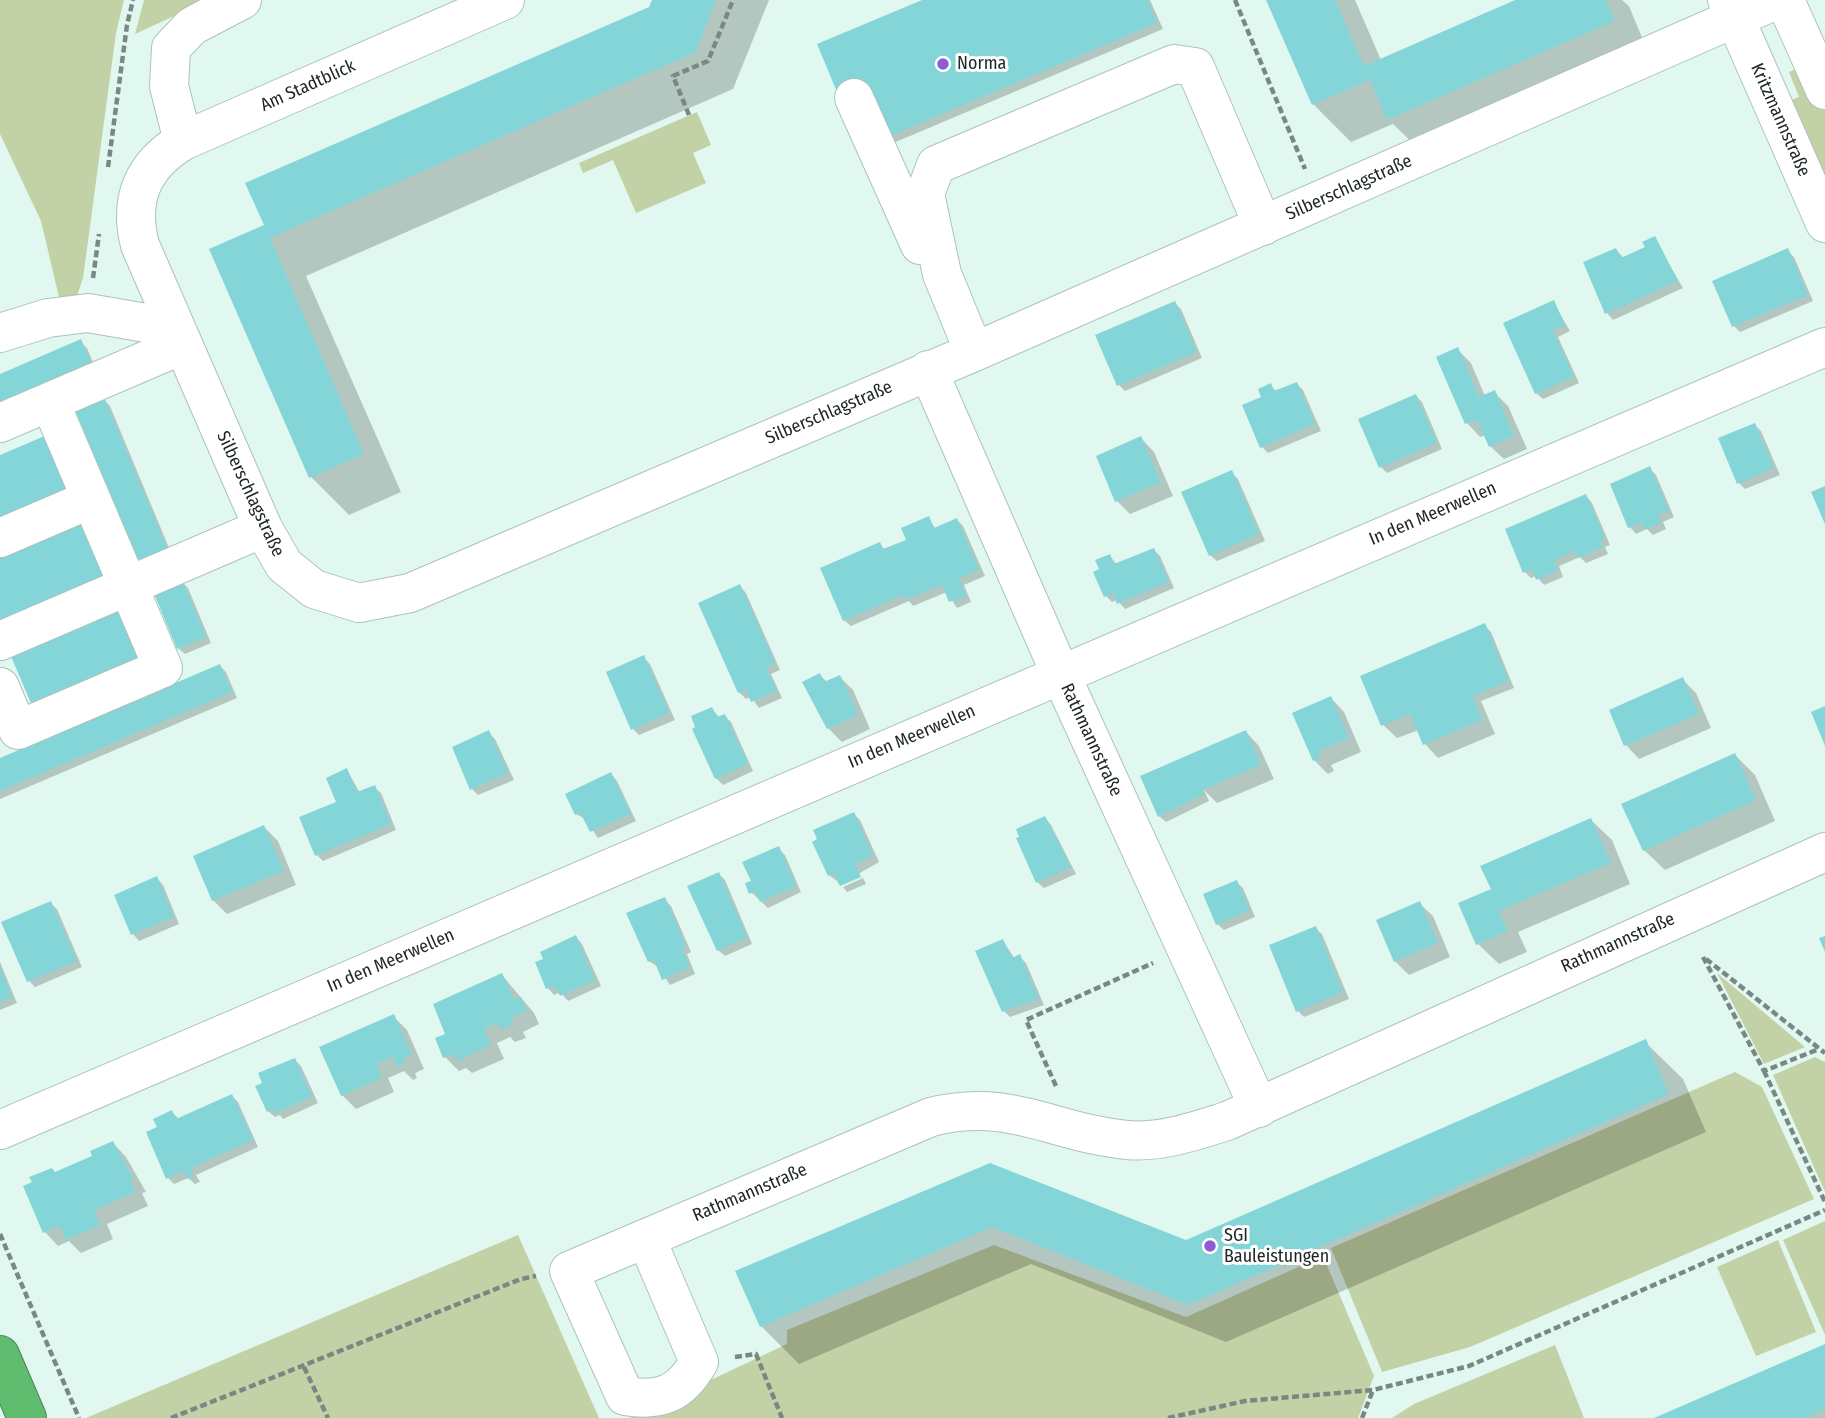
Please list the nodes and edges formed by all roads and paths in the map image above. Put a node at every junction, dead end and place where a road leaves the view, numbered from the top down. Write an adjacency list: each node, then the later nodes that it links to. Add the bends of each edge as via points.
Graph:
1 (133, 0): 13 (path)
2 (242, 0): 12 (street, via 192,26 171,48 169,86)
3 (505, 0): 12 (street, Am Stadtblick)
4 (733, 0): 11 (path, via 709,61 673,76)
5 (1235, 0): 15 (path)
6 (1776, 0): 8 (street)
7 (1785, 0): 9 (street)
8 (1731, 9): 15 (street, Silberschlagstraße); 16 (street, Kritzmannstraße)
9 (1825, 90)
10 (854, 98): 19 (street, via 919,243)
11 (689, 115)
12 (183, 141): 14 (street, Am Stadtblick, via 150,166)
13 (106, 176)
14 (136, 201): 22 (street, Silberschlagstraße, via 140,245)
15 (1320, 202): 17 (street, Silberschlagstraße)
16 (1825, 223)
17 (1263, 226): 19 (street, via 1195,67 1174,64 936,166 925,194); 24 (street, Silberschlagstraße)
18 (99, 231): 20 (path)
19 (942, 274): 24 (street)
20 (88, 313): 21 (street, via 48,318); 22 (street)
21 (0, 333)
22 (179, 336): 26 (street); 29 (street, Silberschlagstraße)
23 (1825, 347): 33 (street, In den Meerwellen)
24 (974, 352): 25 (street, Silberschlagstraße)
25 (928, 370): 29 (street, Silberschlagstraße, via 410,593 359,603 314,589 284,565); 33 (street, Rathmannstraße)
26 (50, 402): 27 (street); 28 (street)
27 (0, 423)
28 (91, 499): 30 (street); 31 (street)
29 (263, 528): 31 (street)
30 (0, 538)
31 (128, 586): 32 (street); 34 (street, via 163,668 18,730)
32 (0, 641)
33 (1060, 673): 36 (street, Rathmannstraße); 42 (street, In den Meerwellen)
34 (0, 687)
35 (1825, 852): 40 (street, Rathmannstraße)
36 (1186, 949): 40 (street, Rathmannstraße); 41 (path, via 1026,1020 1058,1090)
37 (1819, 1049): 38 (path); 39 (path); 39 (path, via 1703,957)
38 (1825, 1053)
39 (1764, 1071): 43 (path)
40 (1259, 1108): 41 (street, Rathmannstraße, via 1196,1131 1141,1140 1114,1138)
41 (1054, 1122): 46 (street, Rathmannstraße, via 977,1109 931,1117)
42 (0, 1130)
43 (1825, 1202)
44 (1825, 1210): 51 (path, via 1469,1366)
45 (0, 1234): 53 (path)
46 (646, 1238): 47 (street, Rathmannstraße); 49 (street)
47 (569, 1271): 49 (street, via 625,1396 667,1395 687,1382); 50 (path, via 521,1279)
48 (0, 1355): 52 (highway)
49 (699, 1362): 56 (path, via 756,1354)
50 (304, 1367): 54 (path); 55 (path)
51 (1373, 1390): 57 (path, via 1245,1401); 58 (path)
52 (27, 1418)
53 (79, 1418)
54 (171, 1418)
55 (328, 1418)
56 (782, 1418)
57 (1168, 1418)
58 (1362, 1418)

